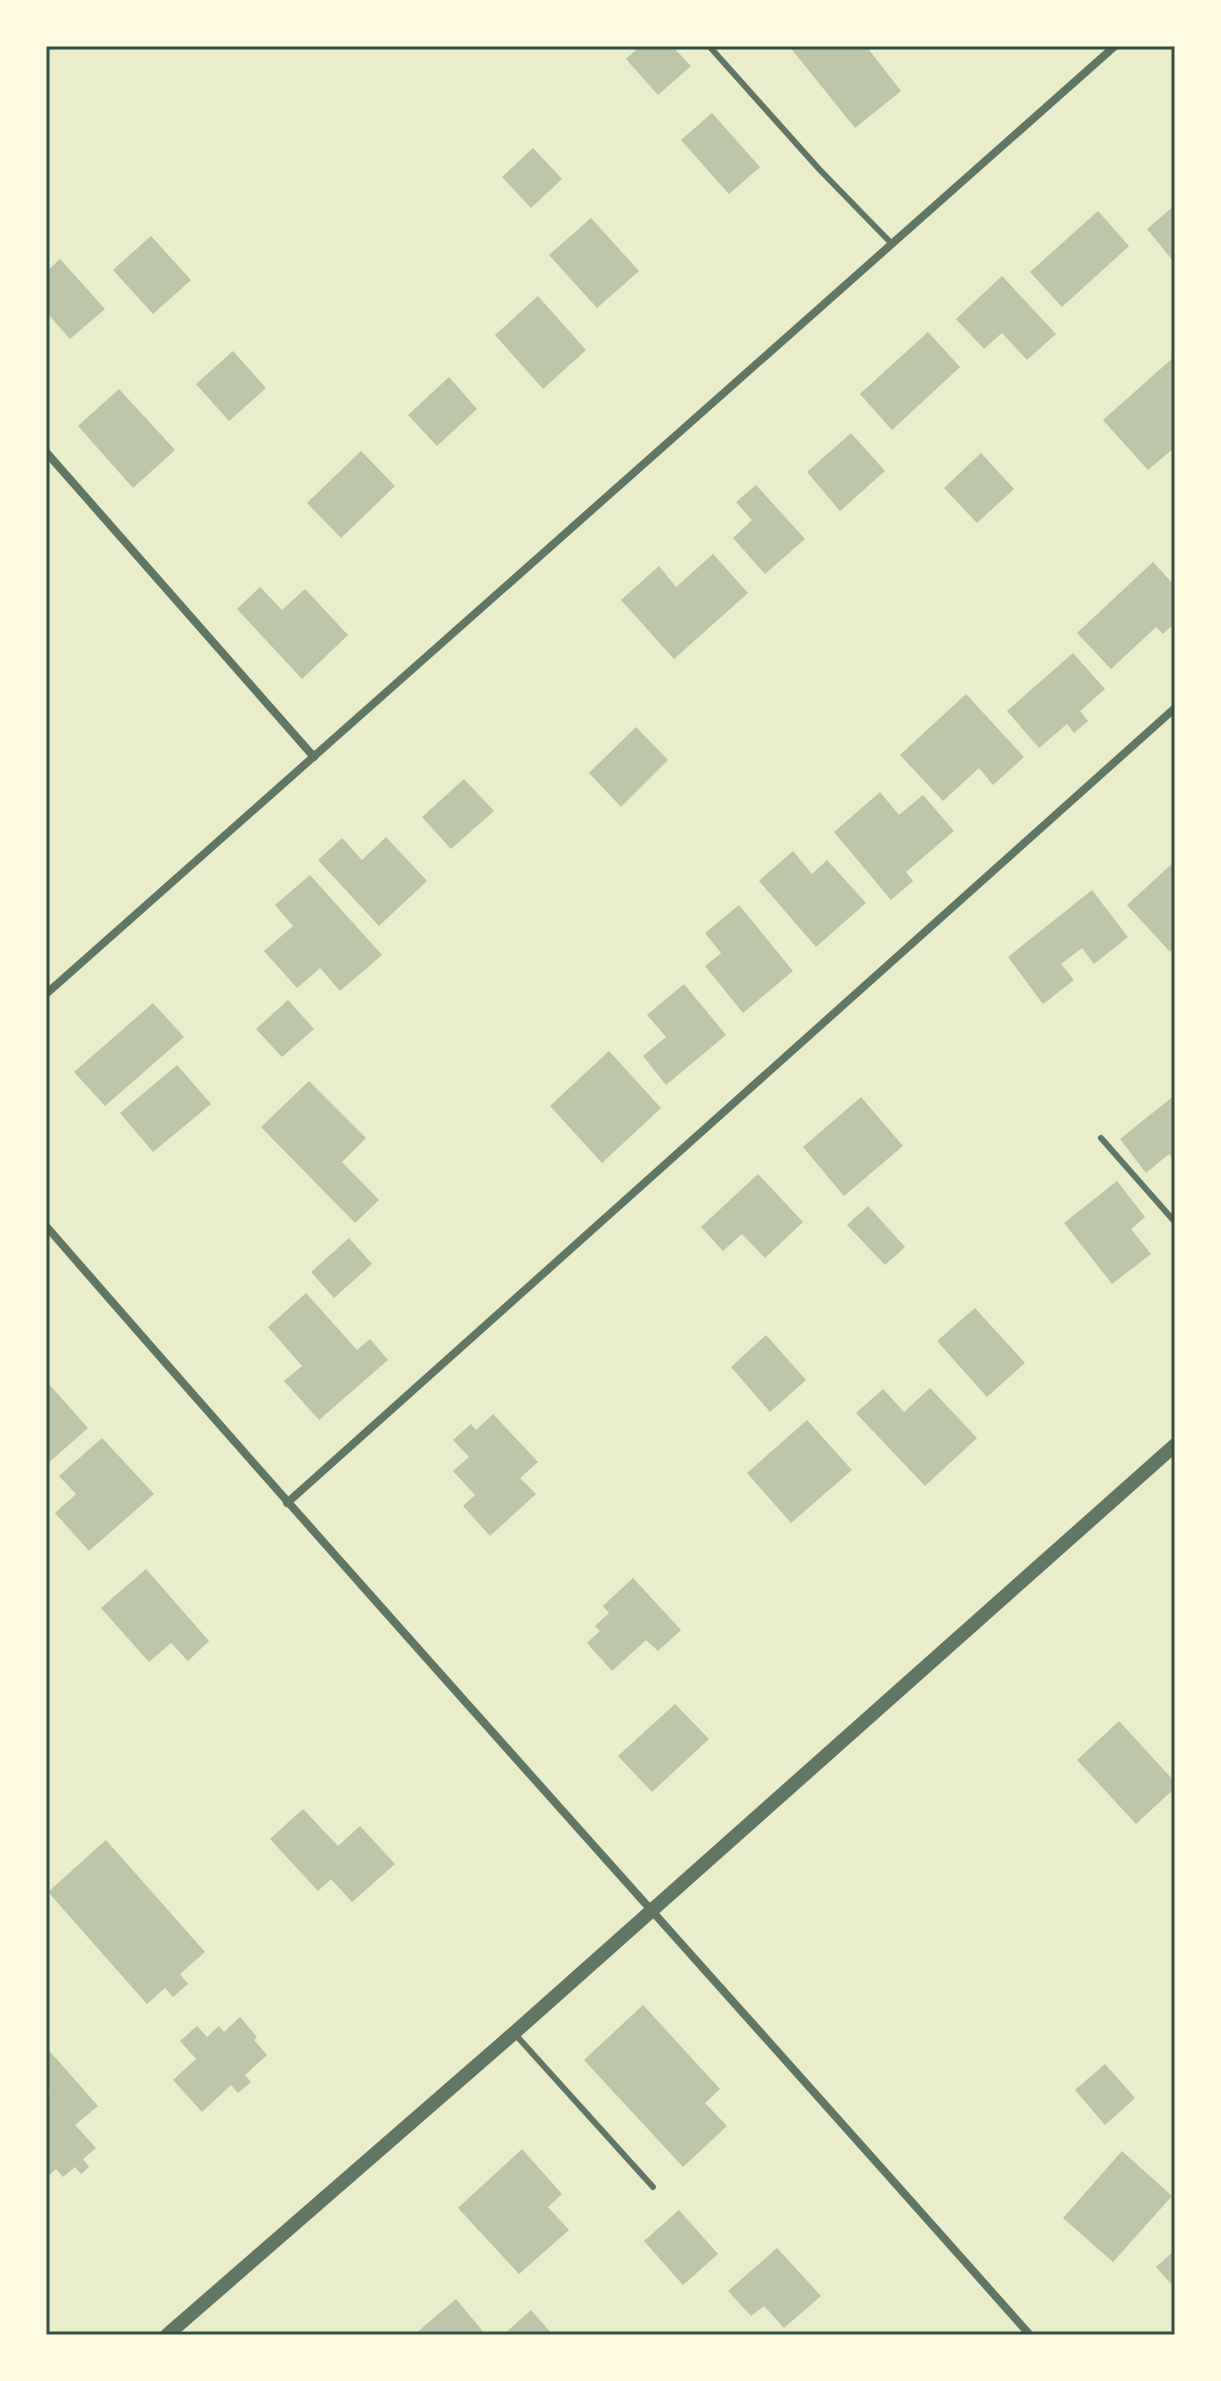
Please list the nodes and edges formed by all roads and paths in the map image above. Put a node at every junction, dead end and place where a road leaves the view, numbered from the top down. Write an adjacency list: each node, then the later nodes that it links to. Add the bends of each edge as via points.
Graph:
1 (709, 46): 3 (lane)
2 (1115, 46): 3 (street)
3 (892, 244): 6 (street)
4 (46, 452): 6 (street)
5 (1175, 708): 12 (street)
6 (314, 757): 7 (street)
7 (46, 994)
8 (1101, 1138): 9 (lane)
9 (1175, 1222)
10 (46, 1226): 12 (street)
11 (1175, 1445): 13 (street)
12 (287, 1503): 13 (street)
13 (653, 1910): 14 (street); 17 (street)
14 (514, 2033): 15 (lane); 16 (street)
15 (653, 2187)
16 (167, 2335)
17 (1030, 2335)

